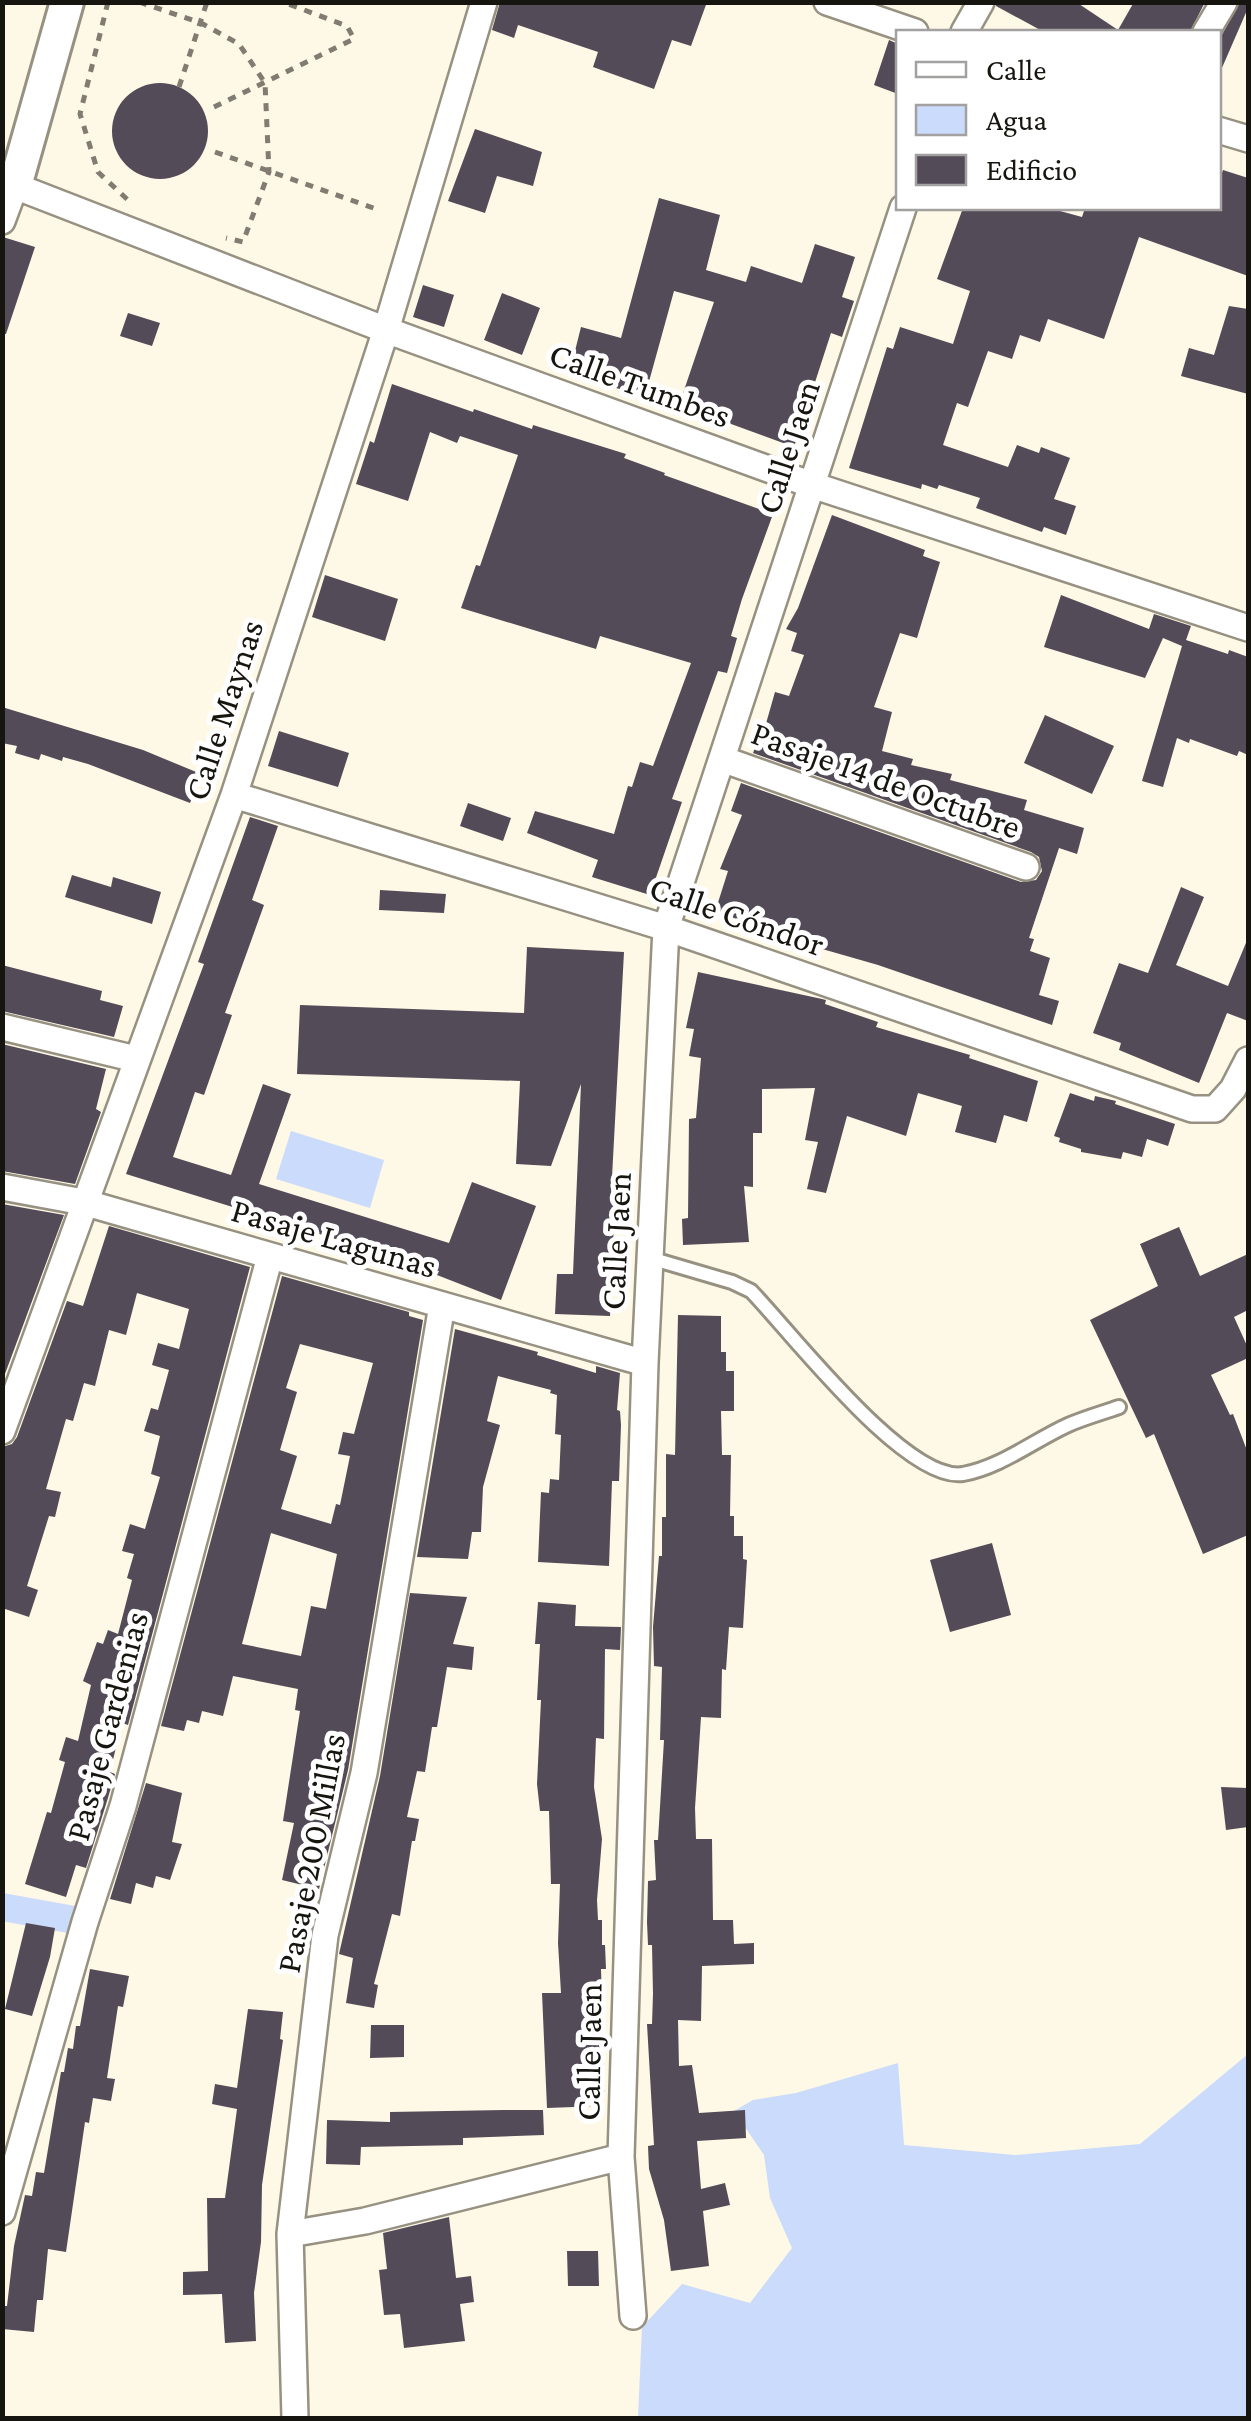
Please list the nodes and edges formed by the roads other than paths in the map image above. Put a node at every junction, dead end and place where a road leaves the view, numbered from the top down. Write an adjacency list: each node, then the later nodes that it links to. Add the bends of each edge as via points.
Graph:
1 (66, 2): 11 (street)
2 (484, 2): 14 (street, Calle Maynas)
3 (827, 2): 6 (street)
4 (981, 2): 7 (street)
5 (1224, 2): 8 (street)
6 (909, 30)
7 (965, 30)
8 (1207, 30)
9 (1221, 131): 10 (street)
10 (1248, 139)
11 (14, 186): 13 (street); 14 (street, Calle Tumbes)
12 (902, 210): 15 (street, Calle Jaen)
13 (2, 221)
14 (386, 330): 15 (street, Calle Tumbes); 18 (street, Calle Maynas)
15 (812, 485): 16 (street, Calle Tumbes); 17 (street, Calle Jaen)
16 (1248, 628)
17 (722, 758): 19 (street, Pasaje 14 de Octubre); 20 (street, Calle Jaen)
18 (234, 795): 20 (street, Calle Cóndor); 22 (street, Calle Maynas)
19 (1026, 867)
20 (666, 928): 23 (street, Calle Cóndor, via 1192,1108 1215,1108); 27 (street, Calle Jaen)
21 (2, 1027): 22 (street)
22 (136, 1059): 25 (street, Calle Maynas)
23 (1248, 1060)
24 (2, 1188): 25 (street, Pasaje Lagunas)
25 (83, 1202): 26 (street, Pasaje Lagunas); 31 (street, Calle Maynas)
26 (270, 1256): 28 (street, Pasaje Lagunas); 33 (street, Pasaje Gardenias, via 124,1806)
27 (650, 1258): 29 (street, Calle Jaen); 30 (lane, via 752,1291 864,1418 939,1469 959,1475 1001,1462)
28 (442, 1305): 29 (street, Pasaje Lagunas); 34 (street, Pasaje 200 Millas, via 364,1773 325,1935)
29 (646, 1363): 32 (street, Calle Jaen)
30 (1118, 1407)
31 (2, 1431)
32 (621, 2157): 34 (street); 35 (street, Calle Jaen)
33 (2, 2212)
34 (290, 2234): 36 (street, Pasaje 200 Millas)
35 (634, 2316)
36 (295, 2418)

